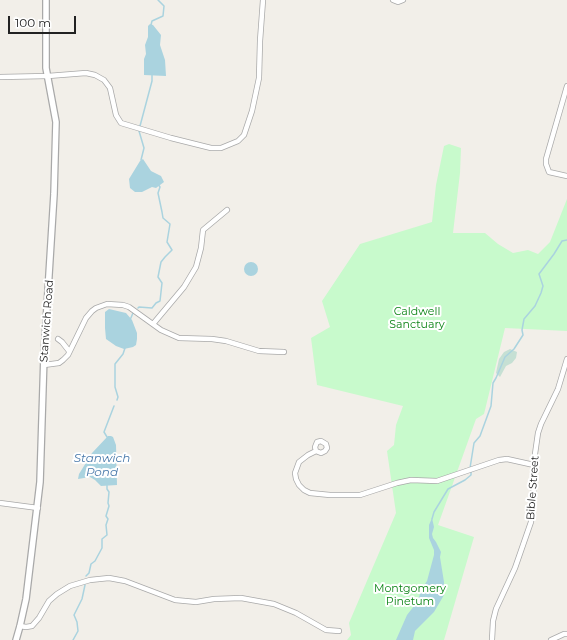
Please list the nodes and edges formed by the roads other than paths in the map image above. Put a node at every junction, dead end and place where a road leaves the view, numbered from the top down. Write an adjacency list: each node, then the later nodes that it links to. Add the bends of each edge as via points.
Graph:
1 (46, 0): 5 (street, Stanwich Road)
2 (263, 0): 5 (street, via 259,78 252,111 244,135 238,141 221,148 171,138 121,123 116,115 110,88 104,80 95,75 86,73)
3 (393, 0): 4 (street)
4 (403, 0)
5 (48, 76): 6 (street); 15 (street, Stanwich Road, via 56,122)
6 (0, 78)
7 (567, 86): 8 (street, via 546,164 550,172)
8 (567, 176)
9 (227, 210): 10 (street, via 203,230 196,267 184,287)
10 (153, 324): 12 (street, via 129,307 102,305 86,318); 13 (street, via 179,338 212,339 259,351)
11 (58, 338): 12 (street)
12 (69, 351): 15 (street, via 59,363)
13 (284, 352)
14 (567, 359): 17 (street, Bible Street, via 558,389 539,430)
15 (44, 365): 19 (street, Stanwich Road)
16 (316, 451): 17 (street, via 299,462 295,473 296,479 304,490 330,495 360,495 410,480 437,481 499,460)
17 (534, 465): 24 (street, Bible Street, via 531,522 515,568 496,608)
18 (0, 504): 19 (street)
19 (38, 508): 20 (street, Stanwich Road)
20 (20, 626): 21 (street, via 32,626 49,601 64,590 90,580 109,578 125,581 175,600 196,602 235,598 274,604 326,630); 23 (street, Stanwich Road)
21 (339, 631)
22 (567, 634): 25 (street)
23 (16, 640)
24 (492, 640)
25 (551, 640)

